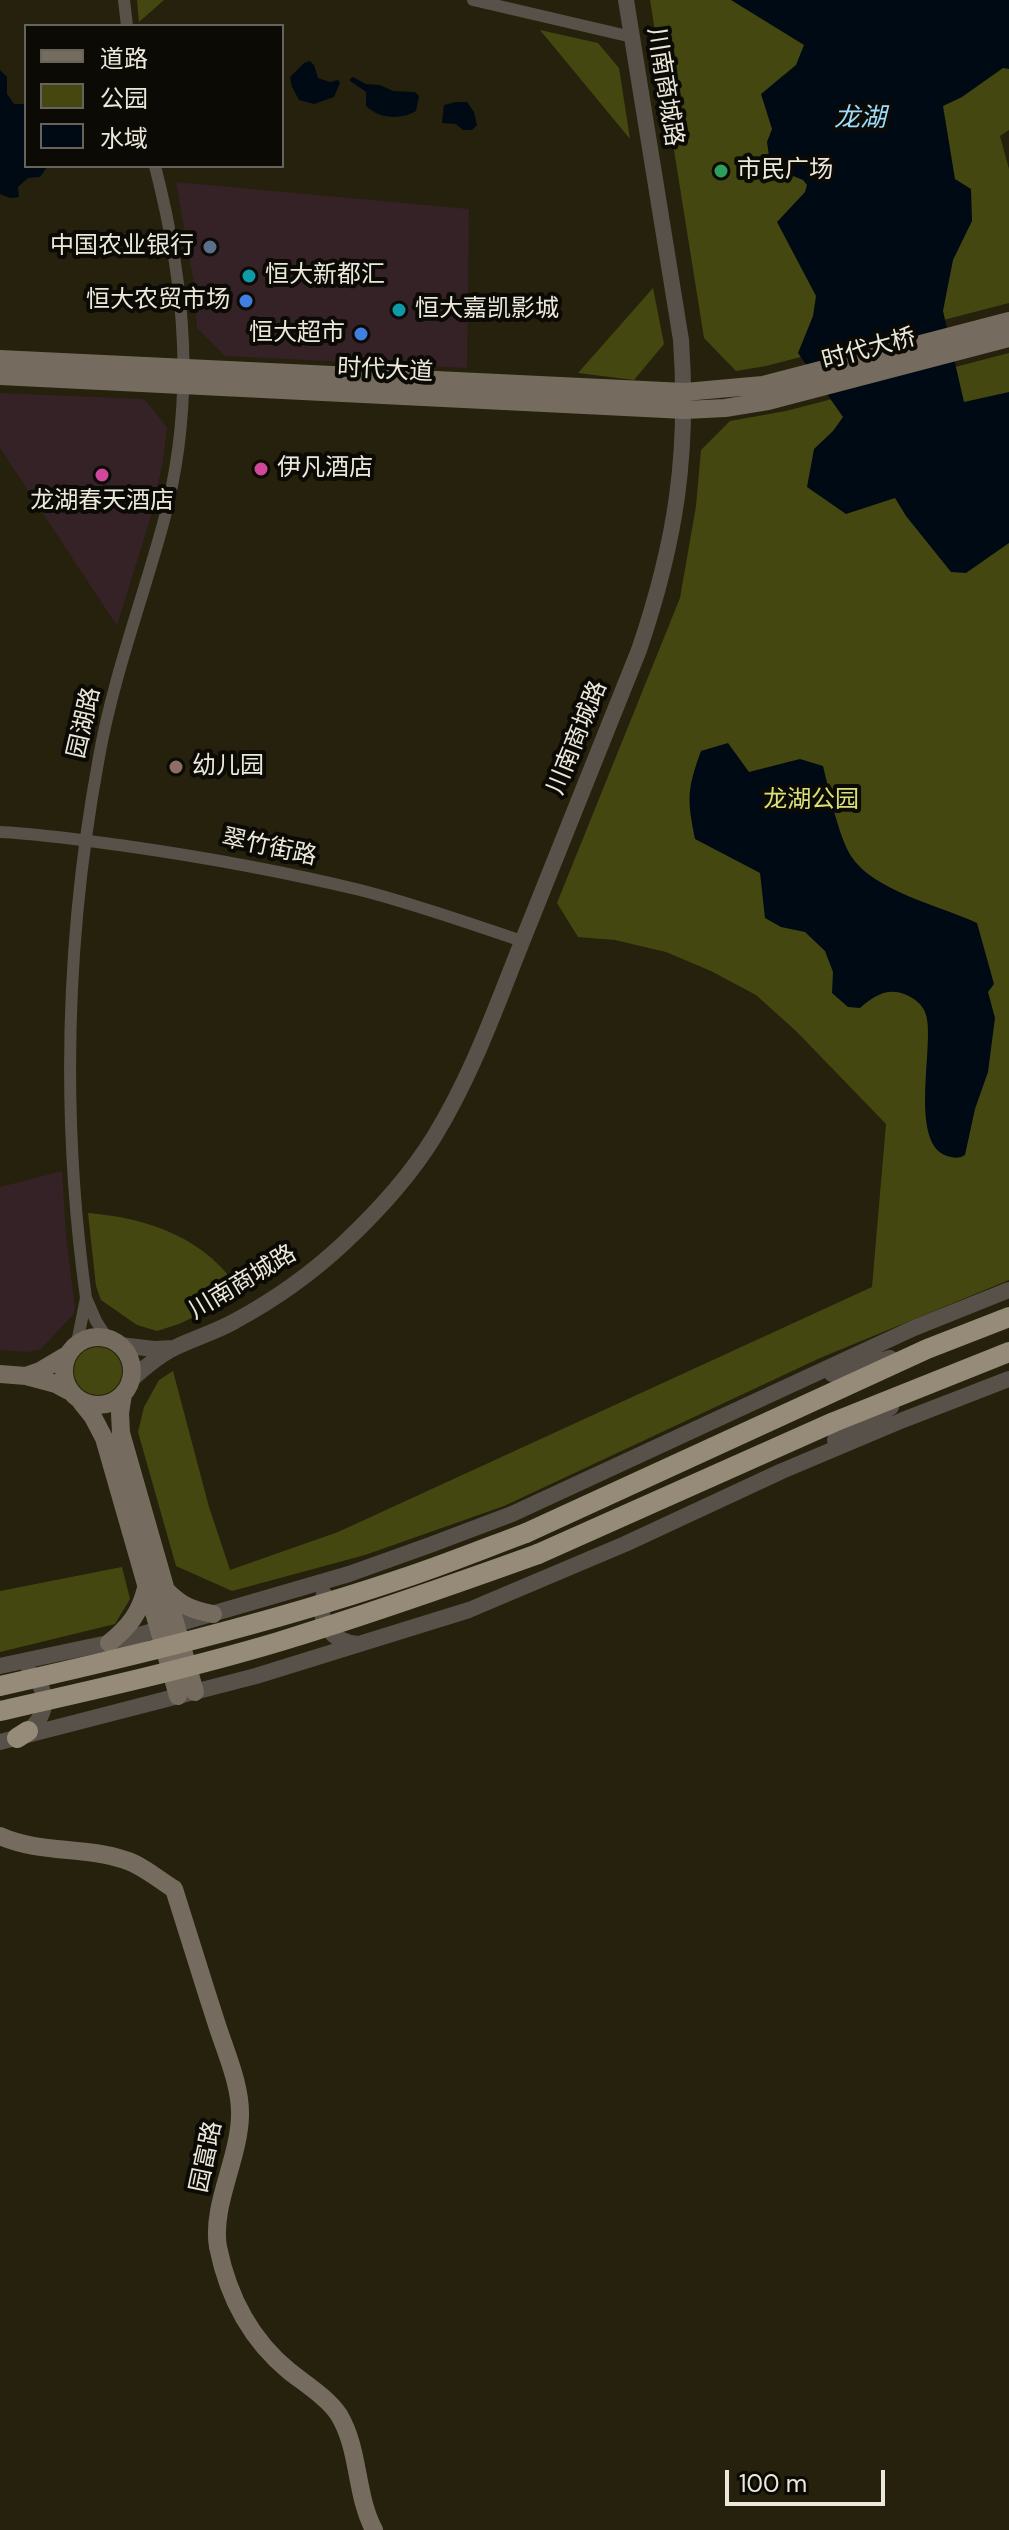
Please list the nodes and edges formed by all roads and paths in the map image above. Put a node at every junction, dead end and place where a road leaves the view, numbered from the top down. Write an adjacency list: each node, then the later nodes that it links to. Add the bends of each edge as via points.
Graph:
1 (124, 0): 4 (street)
2 (473, 0): 5 (street)
3 (626, 0): 5 (street, 川南商城路)
4 (127, 24)
5 (632, 37): 14 (street, 川南商城路, via 681,340)
6 (156, 168): 12 (street, 园湖路, via 180,284)
7 (1009, 321): 8 (main road)
8 (979, 337): 9 (main road); 13 (main road, 时代大桥)
9 (1009, 338)
10 (0, 359): 12 (main road, 时代大道)
11 (0, 376): 12 (main road, 时代大道)
12 (184, 376): 14 (main road, 时代大道); 16 (street, 园湖路, via 164,522 103,738)
13 (765, 393): 14 (main road, 时代大道, via 725,408)
14 (685, 401): 17 (street, 川南商城路, via 682,471 658,594)
15 (0, 832): 16 (street, 翠竹街路)
16 (84, 840): 17 (street, 翠竹街路, via 198,856 360,890); 19 (street, 园湖路, via 70,1013 72,1161)
17 (522, 941): 22 (street, 川南商城路, via 455,1102 404,1179 310,1272 236,1321)
18 (1009, 1290): 30 (street)
19 (86, 1298): 21 (street); 23 (street)
20 (1009, 1317): 24 (highway)
21 (114, 1342): 22 (street); 23 (main road, via 92,1337); 31 (main road, via 132,1365)
22 (175, 1348): 31 (street)
23 (72, 1349): 27 (main road); 32 (main road, via 64,1362 64,1377)
24 (927, 1349): 30 (street); 41 (highway, bridge, via 526,1533 395,1581 110,1662)
25 (1009, 1352): 28 (highway)
26 (0, 1374): 27 (main road)
27 (26, 1376): 32 (main road)
28 (939, 1378): 33 (street); 43 (highway, bridge, via 538,1554 404,1602 275,1643)
29 (1009, 1379): 33 (street)
30 (785, 1386): 34 (street, via 512,1514)
31 (127, 1387): 32 (main road, via 104,1405); 35 (main road, via 121,1433)
32 (75, 1396): 35 (main road, via 104,1438)
33 (782, 1471): 38 (street, via 469,1610)
34 (349, 1574): 36 (street); 38 (street, via 329,1586 320,1607 322,1619 335,1638 358,1645)
35 (156, 1587): 36 (main road, via 193,1611); 37 (main road); 39 (main road, via 135,1619)
36 (213, 1614): 37 (street)
37 (167, 1628): 39 (street); 42 (main road)
38 (369, 1642): 42 (street)
39 (109, 1643): 40 (street)
40 (2, 1665): 44 (street, via 28,1671 43,1689 43,1713)
41 (0, 1686)
42 (186, 1694): 44 (street)
43 (0, 1711)
44 (15, 1737)
45 (0, 1836): 46 (main road, 园富路, via 42,1849 126,1860 174,1889 240,2113 216,2231 226,2278 253,2333 275,2359 337,2411 350,2435 362,2501)
46 (374, 2530)

